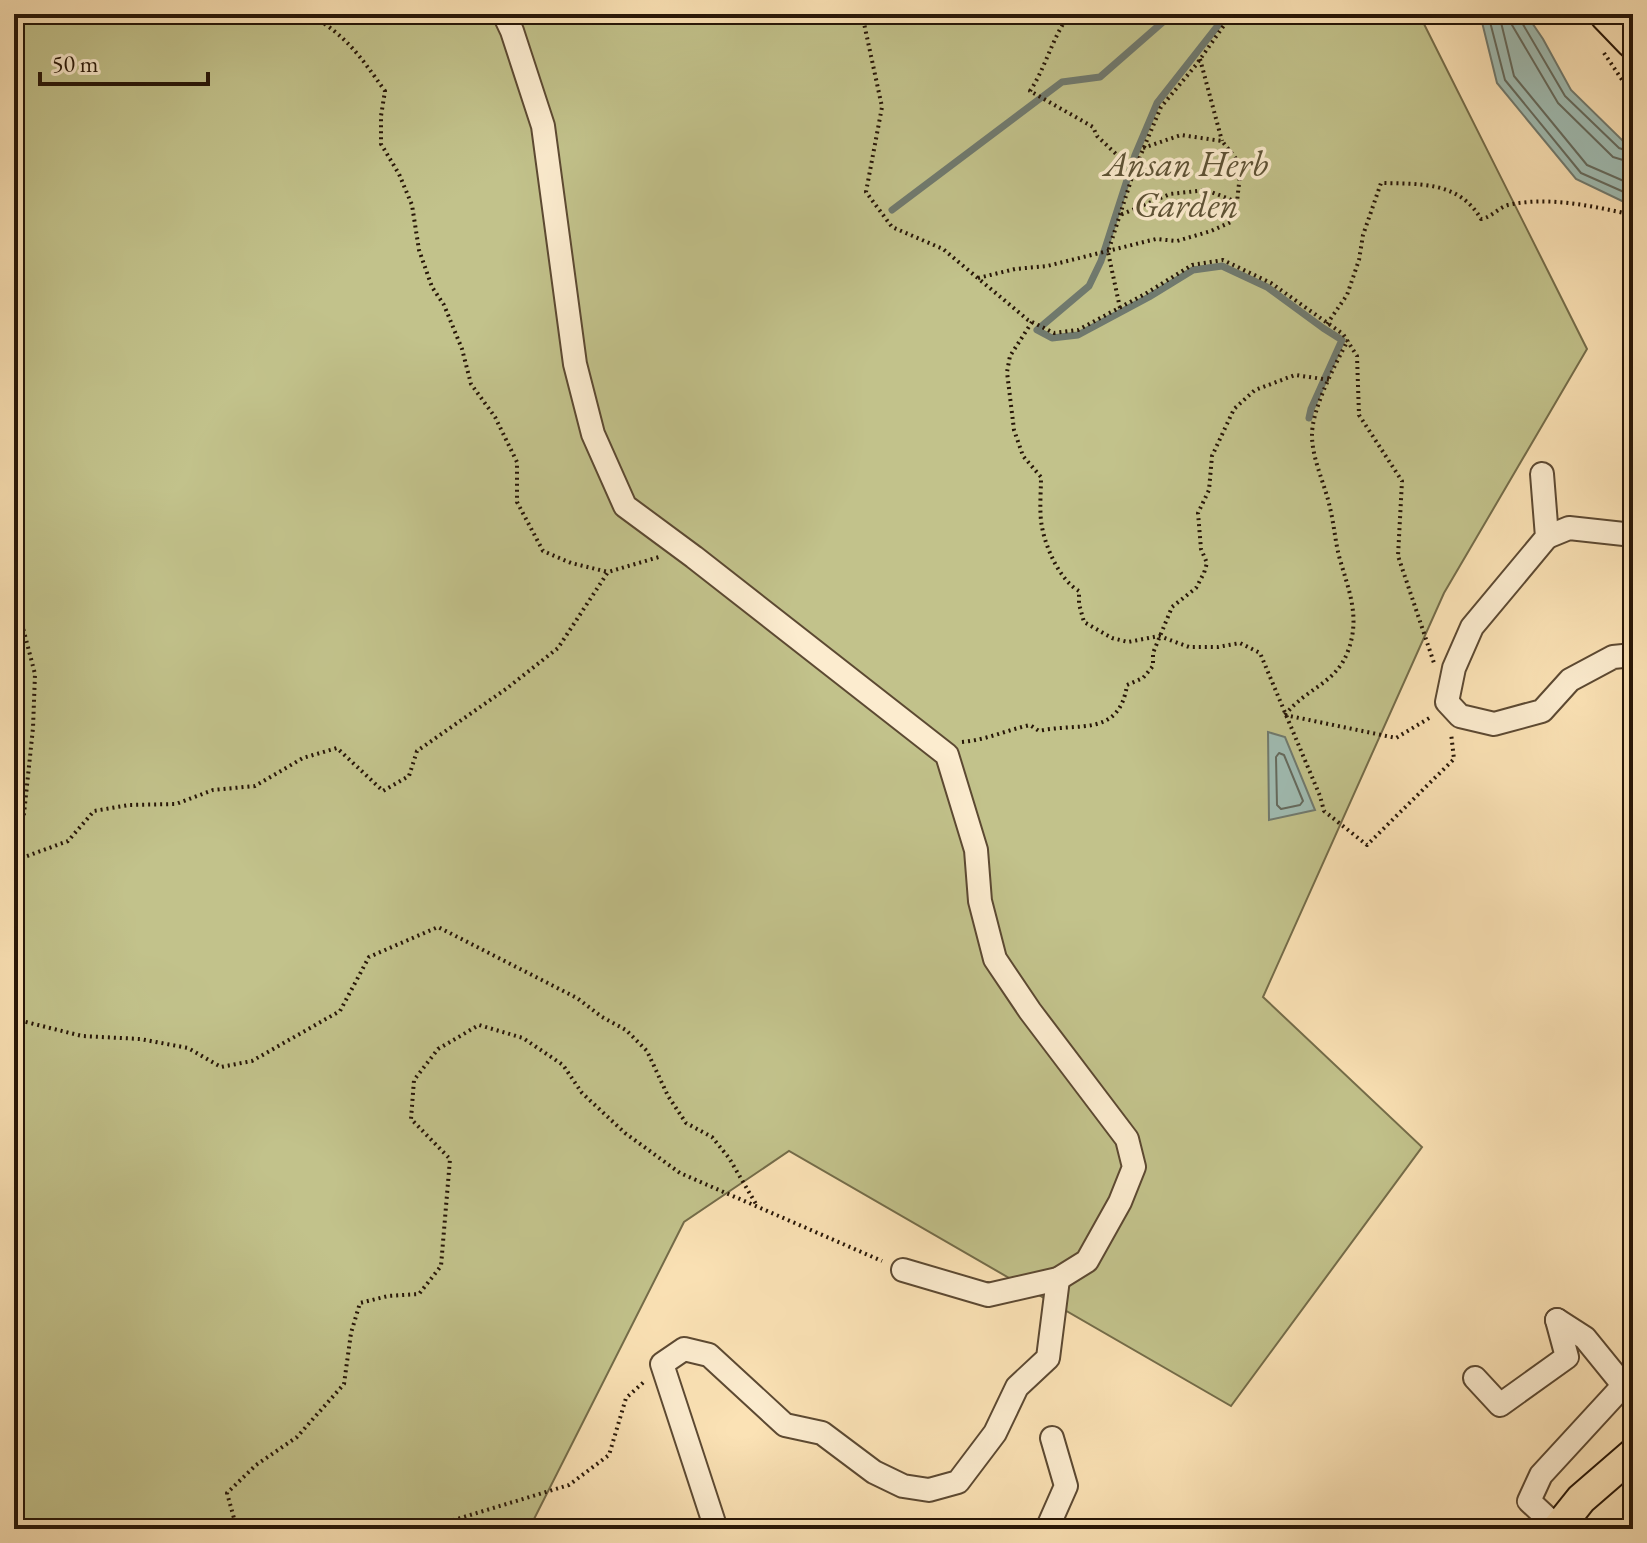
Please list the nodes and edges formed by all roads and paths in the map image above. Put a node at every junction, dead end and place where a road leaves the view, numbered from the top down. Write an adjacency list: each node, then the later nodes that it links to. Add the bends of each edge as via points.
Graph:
1 (309, 14): 28 (path, via 354,47 385,91 381,144 412,205 419,250 462,349 471,384 517,462 517,502 543,551)
2 (504, 14): 27 (street, via 543,126 575,364 593,434 625,506)
3 (862, 14): 16 (path, via 882,107 866,192 892,227 943,249)
4 (1058, 14): 11 (path, via 1063,24 1030,91 1093,127)
5 (1232, 14): 8 (path)
6 (1607, 14): 7 (highway)
7 (1633, 41)
8 (1200, 59): 9 (path); 10 (path, via 1161,107)
9 (1222, 141): 10 (path, via 1181,135); 12 (path, via 1241,165)
10 (1143, 148): 11 (path)
11 (1134, 171): 13 (path)
12 (1237, 202): 13 (path, via 1206,190 1170,194); 15 (path, via 1231,222 1211,231)
13 (1120, 215): 15 (path)
14 (1633, 215): 19 (path, via 1544,199 1504,206 1481,219 1465,198 1443,188 1381,183 1347,295)
15 (1108, 252): 16 (path); 17 (path)
16 (977, 278): 18 (path)
17 (1120, 308): 18 (path, via 1078,330 1054,333); 19 (path, via 1192,265 1223,260 1271,283)
18 (1032, 322): 30 (path, via 1010,356 1007,372 1014,430 1023,456 1041,477 1042,527 1053,557 1068,585 1079,591 1084,622 1128,642)
19 (1327, 324): 20 (path)
20 (1348, 340): 21 (path); 32 (path, via 1357,356 1359,415 1402,481 1398,556)
21 (1330, 380): 30 (path, via 1295,375 1255,390 1234,409 1212,456 1209,490 1198,513 1204,573 1196,588 1172,607); 33 (path, via 1314,412 1312,437 1353,598 1355,625 1334,674 1298,698)
22 (14, 423): 24 (path, via 23,450)
23 (1542, 474): 26 (street)
24 (14, 478)
25 (1633, 535): 26 (street, via 1569,528)
26 (1547, 537): 32 (street, via 1472,627 1454,668)
27 (678, 544): 28 (path, via 663,556); 34 (street)
28 (608, 572): 36 (path, via 558,648 417,751 409,776 383,791 337,748 303,758 255,786 213,790 176,804 94,811 68,841 19,859)
29 (14, 614): 35 (path, via 35,674 24,814)
30 (1159, 636): 33 (path, via 1189,647 1240,643 1260,653); 34 (path, via 1153,666 1127,685 1120,709 1108,721 1039,731 1030,725 985,740)
31 (1633, 655): 32 (street, via 1613,657 1570,680 1542,711 1494,724 1460,716)
32 (1447, 702): 33 (path, via 1396,738); 33 (path, via 1454,759 1367,845 1324,811)
33 (1285, 715)
34 (939, 747): 40 (street, via 947,755 976,850 980,901 995,959 1127,1139 1134,1167 1087,1261)
35 (14, 825)
36 (14, 867)
37 (14, 1019): 38 (path, via 82,1036 188,1048 221,1067 252,1061 340,1011 369,957 438,927 626,1030 647,1051 686,1123 712,1137)
38 (757, 1207): 39 (path); 46 (path, via 680,1173 625,1133 582,1093 563,1065 523,1038 479,1025 438,1049 414,1080 411,1119 450,1159 441,1266 419,1294 360,1303 344,1384 297,1437 227,1493)
39 (903, 1270): 40 (street, via 988,1295)
40 (1058, 1279): 41 (street, via 1048,1358 1017,1387 995,1433 958,1482 929,1490 903,1486 874,1472 822,1433 785,1425 709,1355 684,1349)
41 (662, 1364): 47 (path, via 626,1398 609,1455 569,1485); 48 (street)
42 (1475, 1378): 43 (street, via 1500,1405 1567,1357 1557,1320 1585,1338)
43 (1628, 1380): 50 (street, via 1541,1475 1529,1501)
44 (1052, 1438): 49 (street, via 1066,1486)
45 (1633, 1454): 50 (main road, via 1581,1499)
46 (237, 1529)
47 (424, 1529)
48 (716, 1529)
49 (1047, 1529)
50 (1558, 1529)

